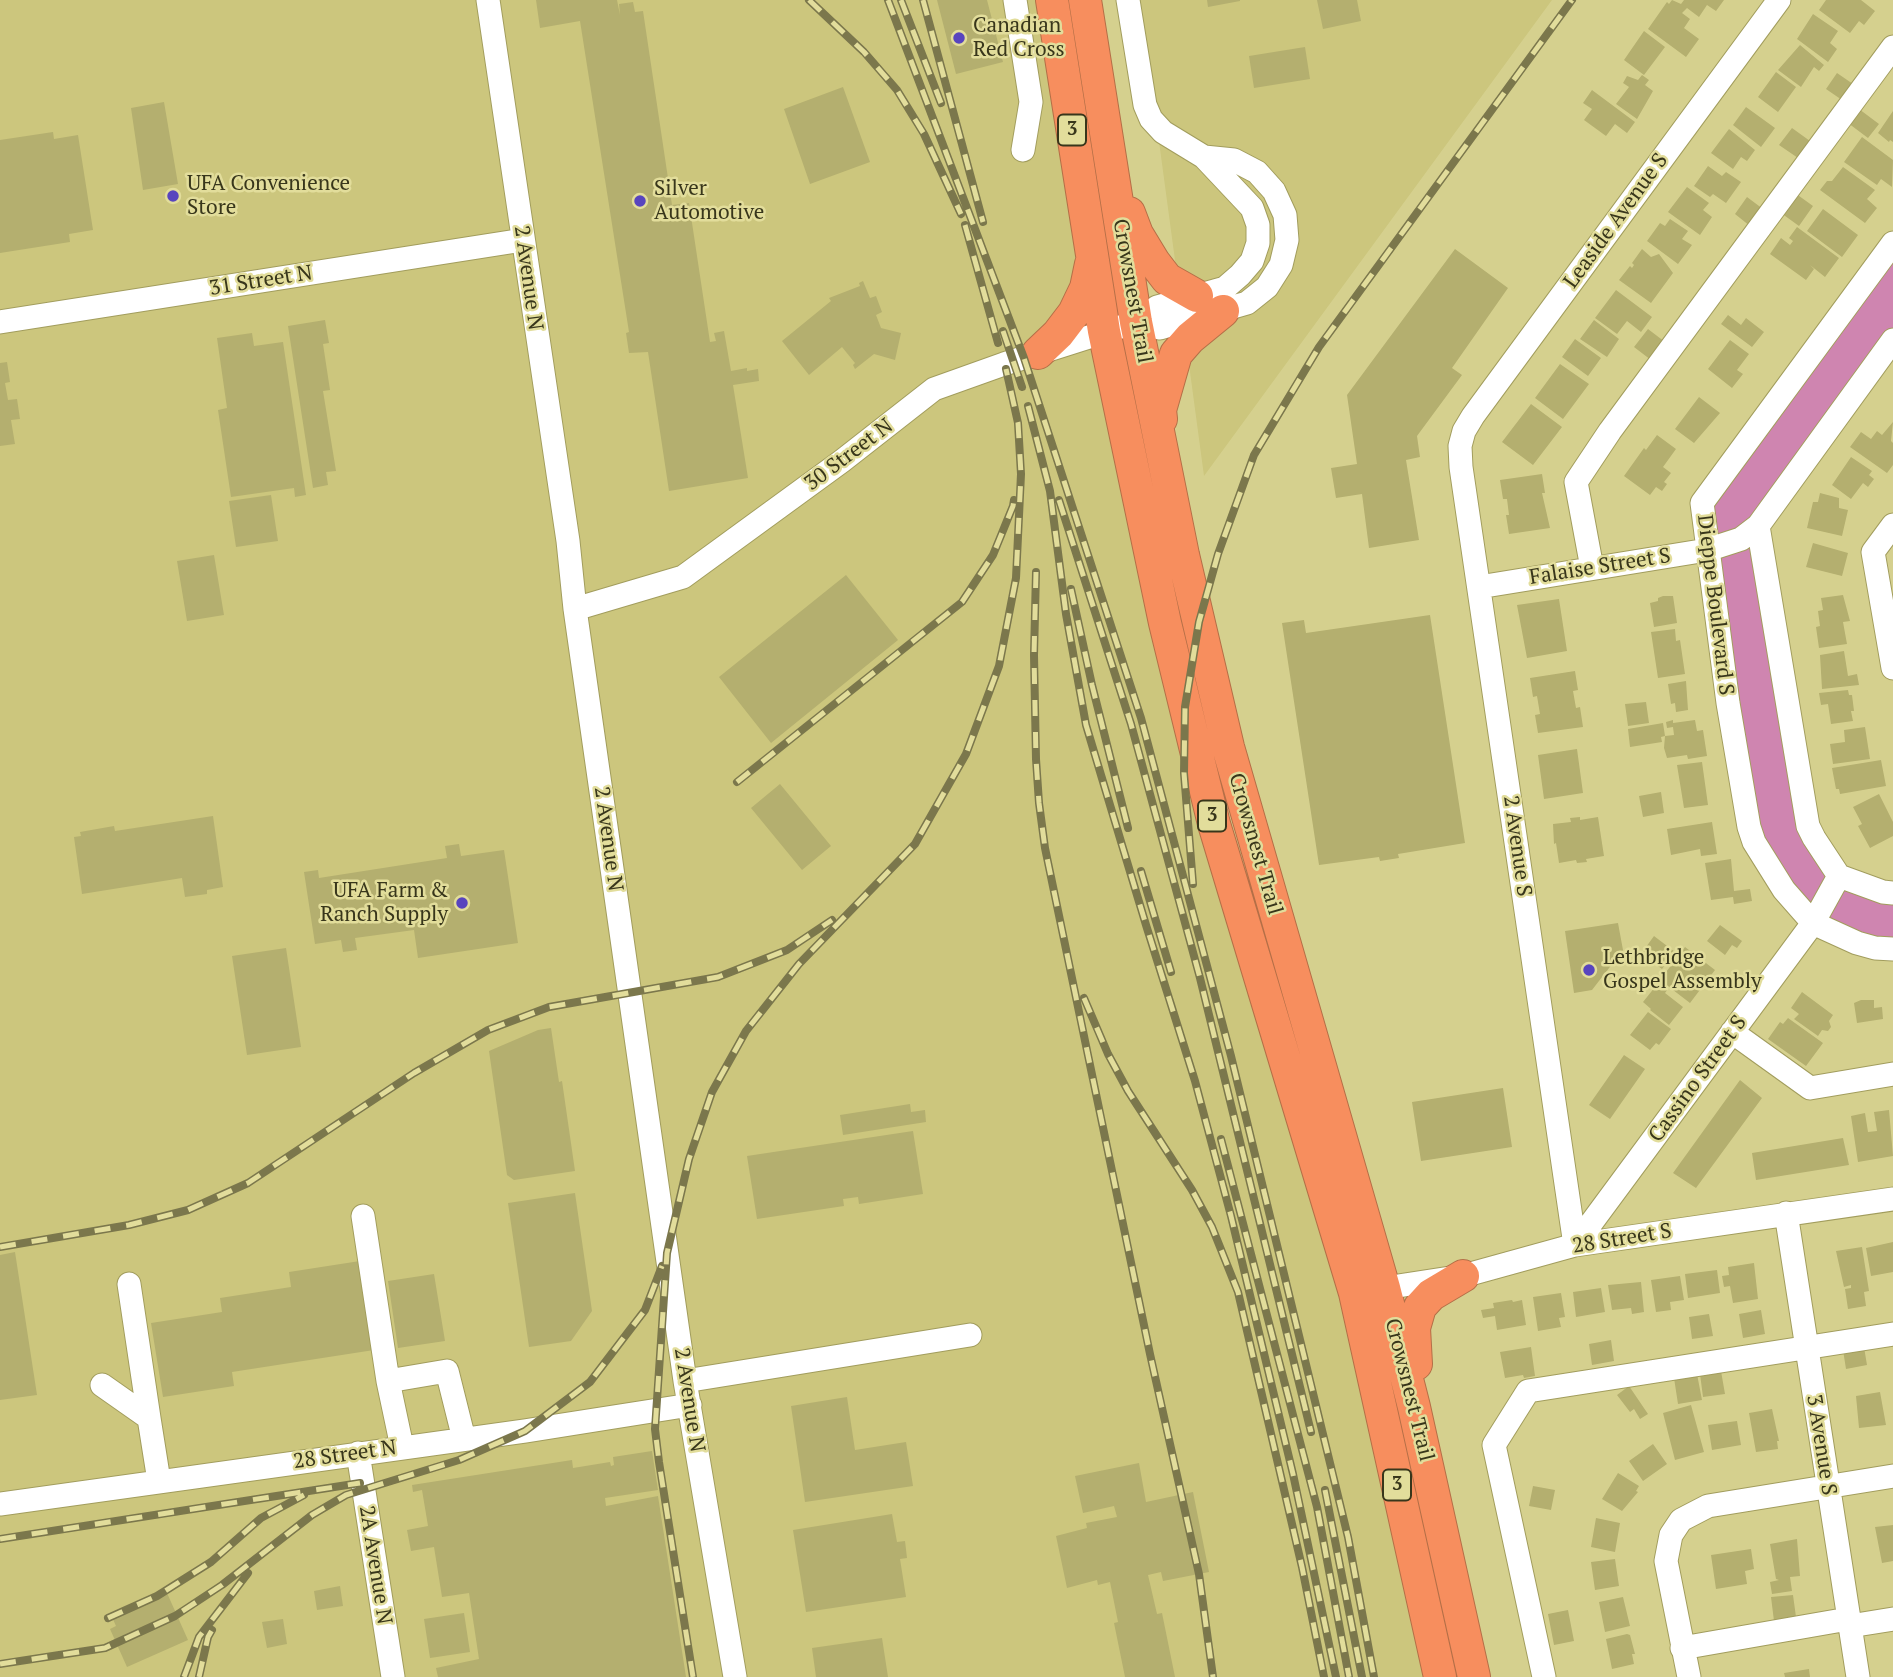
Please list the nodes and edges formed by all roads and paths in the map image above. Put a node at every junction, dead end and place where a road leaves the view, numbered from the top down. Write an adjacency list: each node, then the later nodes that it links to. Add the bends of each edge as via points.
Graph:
1 (488, 0): 10 (street, 2 Avenue N)
2 (1015, 0): 8 (street, via 1031,102)
3 (1052, 0): 12 (highway, Crowsnest Trail / 3)
4 (1085, 0): 9 (highway, Crowsnest Trail / 3)
5 (1128, 0): 13 (street, 30 Street N, via 1151,119 1163,132 1204,157 1252,208 1258,225 1252,261)
6 (1779, 0): 19 (street, Leaside Avenue S, via 1473,416)
7 (1893, 47): 24 (street, via 1576,482)
8 (1023, 150)
9 (1111, 166): 13 (highway, via 1137,234 1154,262 1167,278); 15 (highway, Crowsnest Trail / 3)
10 (523, 240): 14 (street, 31 Street N); 26 (street, 2 Avenue N)
11 (1893, 243): 23 (street, Dieppe Boulevard S, via 1702,503)
12 (1092, 259): 16 (highway, Crowsnest Trail / 3); 18 (highway, via 1074,313)
13 (1210, 303): 15 (street, 30 Street N, via 1157,307); 20 (highway, via 1176,354 1160,410)
14 (0, 322)
15 (1136, 322): 16 (street, 30 Street N); 20 (highway, Crowsnest Trail / 3)
16 (1104, 331): 18 (street, 30 Street N); 40 (highway, Crowsnest Trail / 3, via 1165,623 1208,799)
17 (1893, 340): 22 (street)
18 (1038, 353): 26 (street, 30 Street N, via 934,389 683,577)
19 (1460, 446): 25 (street, 2 Avenue S)
20 (1162, 452): 40 (highway, Crowsnest Trail / 3, via 1227,747)
21 (1893, 524): 27 (street, via 1873,552)
22 (1758, 526): 23 (street, Falaise Street S, via 1741,539); 28 (street, via 1808,826)
23 (1707, 550): 24 (street, Falaise Street S); 30 (street, Dieppe Boulevard S, via 1749,827 1784,890)
24 (1592, 568): 25 (street, Falaise Street S)
25 (1479, 587): 37 (street, 2 Avenue S)
26 (575, 609): 45 (street, 2 Avenue N)
27 (1893, 668)
28 (1839, 876): 29 (street); 30 (street, Cassino Street S)
29 (1893, 893)
30 (1813, 923): 31 (street, Dieppe Boulevard S, via 1857,943); 32 (street, Cassino Street S)
31 (1893, 949)
32 (1732, 1032): 33 (street, via 1810,1088); 37 (street, Cassino Street S)
33 (1893, 1074)
34 (1893, 1199): 35 (street, 28 Street S)
35 (1786, 1213): 37 (street, 28 Street S); 43 (street, 3 Avenue S)
36 (363, 1216): 44 (street)
37 (1575, 1245): 38 (street, 28 Street S)
38 (1463, 1276): 40 (street, 28 Street S); 48 (highway, via 1431,1295 1416,1317)
39 (129, 1284): 49 (street)
40 (1370, 1290): 48 (highway, Crowsnest Trail / 3); 62 (highway, Crowsnest Trail / 3)
41 (1893, 1334): 43 (street)
42 (970, 1335): 45 (street)
43 (1806, 1348): 55 (street, 3 Avenue S); 64 (street, via 1528,1391 1494,1445)
44 (388, 1381): 50 (street, via 447,1371); 51 (street)
45 (685, 1381): 47 (street, 2 Avenue N)
46 (102, 1385): 49 (street)
47 (690, 1405): 50 (street, 28 Street N); 61 (street, 2 Avenue N)
48 (1415, 1407): 63 (highway, Crowsnest Trail / 3)
49 (149, 1418): 54 (street)
50 (464, 1439): 51 (street, 28 Street N)
51 (402, 1447): 52 (street, 28 Street N)
52 (358, 1453): 54 (street, 28 Street N); 60 (street, 2A Avenue N)
53 (1893, 1476): 55 (street)
54 (159, 1481): 56 (street, 28 Street N)
55 (1827, 1487): 58 (street, 3 Avenue S); 59 (street, via 1708,1506 1681,1520 1671,1535 1666,1561)
56 (0, 1504)
57 (1893, 1619): 58 (street)
58 (1849, 1623): 59 (street); 66 (street, 3 Avenue S)
59 (1682, 1648): 65 (street)
60 (393, 1677)
61 (735, 1677)
62 (1440, 1677)
63 (1474, 1677)
64 (1544, 1677)
65 (1689, 1677)
66 (1858, 1677)

